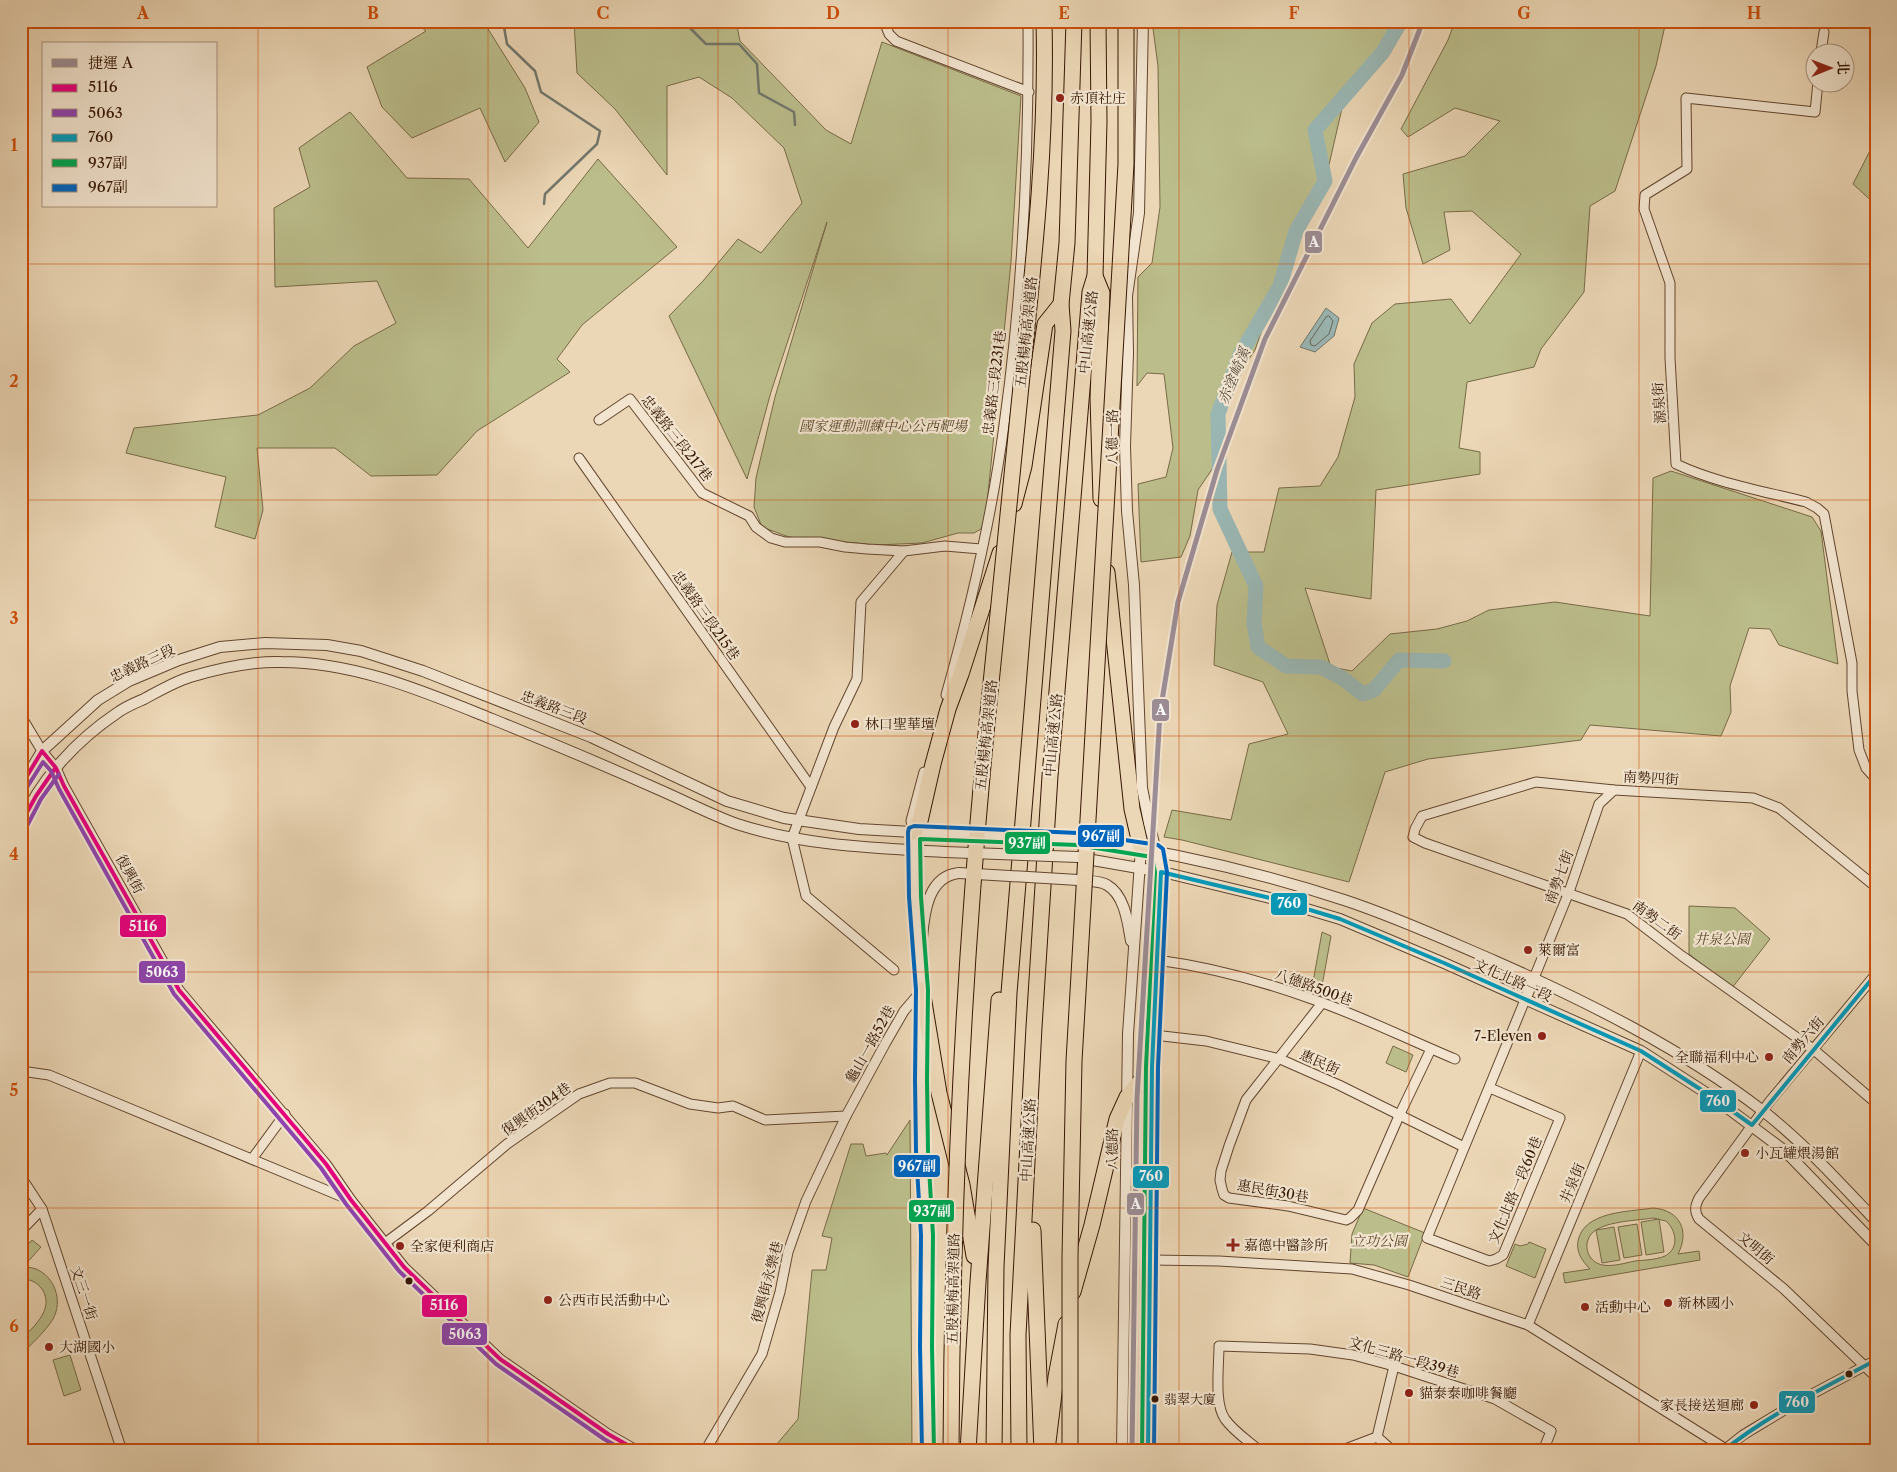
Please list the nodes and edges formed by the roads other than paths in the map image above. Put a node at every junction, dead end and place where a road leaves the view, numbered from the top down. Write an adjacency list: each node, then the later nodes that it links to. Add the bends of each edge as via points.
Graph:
1 (884, 21): 10 (street, via 896,41)
2 (1028, 21): 10 (street, 忠義路三段231巷)
3 (1044, 21): 91 (highway, 五股楊梅高架道路, bridge, via 1042,162 981,780 968,949 952,1299)
4 (1074, 21): 13 (highway, 中山高速公路, via 1067,243)
5 (1098, 21): 12 (highway, 中山高速公路)
6 (1126, 21): 97 (highway, bridge, via 1126,164 1074,1062)
7 (1143, 21): 35 (street, 八德一路, via 1139,213 1128,283 1125,446 1142,788)
8 (1824, 32): 9 (street)
9 (1822, 42)
10 (1029, 92): 16 (street, 忠義路三段231巷, via 1026,185 1013,349 1004,426)
11 (1817, 92): 23 (street, 源泉街, via 1815,112 1686,98 1688,169 1645,195 1644,209 1670,282 1670,358 1676,464 1806,502 1824,514 1852,663 1859,750 1866,768)
12 (1096, 276): 33 (highway, via 1102,293 1098,398 1103,531 1132,809); 50 (highway, 中山高速公路, via 1090,292 1050,776)
13 (1061, 304): 29 (highway, via 1045,324 1024,466 989,589 948,709 920,821); 40 (highway, 中山高速公路, via 1064,331)
14 (599, 420): 17 (street, 忠義路三段217巷, via 630,399 702,493 749,516 756,528 770,538 785,542 820,542)
15 (579, 458): 25 (street, 忠義路三段215巷)
16 (981, 549): 17 (street, 忠義路三段217巷, via 945,546); 29 (street, 忠義路三段231巷, via 958,652 911,821)
17 (904, 551): 25 (street, via 861,602 857,678)
18 (450, 682): 19 (street); 21 (street, 忠義路三段, via 361,651 327,645 265,643 220,648 178,660 130,681 98,700); 27 (street, 忠義路三段, via 591,737 727,801)
19 (444, 700): 22 (street, via 384,678 338,667 280,662 251,664 190,677 118,712 92,732); 31 (street, via 737,823)
20 (21, 716): 21 (street, 復興街)
21 (42, 751): 22 (street, 復興街); 24 (street, 忠義路三段)
22 (56, 768): 28 (street); 63 (street, 復興街, via 179,990)
23 (1876, 779)
24 (21, 786)
25 (811, 787): 27 (street)
26 (1614, 790): 30 (street, 南勢四街, via 1536,782 1422,816); 38 (street, 南勢四街, via 1753,798 1779,808); 39 (street, 南勢七街, via 1599,804)
27 (798, 820): 29 (street, 忠義路三段, via 859,830); 31 (street)
28 (21, 824)
29 (914, 832): 32 (street, 忠義路三段, bridge); 34 (street)
30 (1413, 837): 39 (street, 南勢二街)
31 (792, 838): 34 (street); 44 (street, via 806,896)
32 (1078, 839): 33 (street, 文化北路一段)
33 (1141, 848): 35 (street, 文化北路一段); 36 (street, 八德路)
34 (914, 850): 36 (street, 文化北路一段, bridge, via 1078,858); 43 (street)
35 (1157, 852): 37 (street, 八德一路); 46 (street, 文化北路一段, via 1290,883 1347,901)
36 (1140, 868): 37 (street, 文化北路一段); 41 (street, 八德路)
37 (1161, 872): 42 (street); 48 (street, 文化北路一段, via 1270,898 1340,919)
38 (1876, 887)
39 (1569, 892): 46 (street, 南勢七街); 53 (street, 南勢二街, via 1627,914)
40 (1013, 951): 77 (highway, via 1001,979); 93 (highway, 中山高速公路, via 996,1267)
41 (1134, 954): 43 (street, bridge, via 1124,907 1107,885 1078,880 959,873 942,880 933,889 925,912); 60 (street, 八德路)
42 (1157, 960): 49 (street, 八德路500巷, via 1253,980); 51 (street)
43 (921, 969): 47 (street)
44 (894, 970)
45 (1876, 974): 53 (street, 南勢六街)
46 (1534, 978): 48 (street); 62 (street, 文化北路一段, via 1649,1036 1729,1086)
47 (922, 990): 64 (street, 龜山一路52巷, via 904,1011); 77 (highway, via 939,1093 962,1186); 79 (street)
48 (1525, 1000): 54 (street, 文化北路一段); 59 (street, 文化北路一段60巷)
49 (1322, 1003): 52 (street, 八德路500巷); 55 (street, 惠民街30巷)
50 (1034, 1027): 94 (highway, 中山高速公路, via 1018,1335); 95 (highway, via 1033,1246)
51 (1154, 1035): 55 (street, 惠民街, via 1206,1041); 57 (street)
52 (1431, 1049): 56 (street, 八德路500巷); 65 (street, 惠民街30巷)
53 (1813, 1049): 61 (street, 南勢二街); 62 (street, 南勢六街)
54 (1642, 1051): 66 (street, 文化北路一段); 78 (street, 井泉街)
55 (1280, 1059): 65 (street, 惠民街); 65 (street, 惠民街30巷, via 1246,1100 1229,1146 1220,1180 1224,1195 1229,1198 1288,1206 1346,1220 1358,1210)
56 (1456, 1059)
57 (1152, 1067): 60 (highway); 76 (street)
58 (21, 1071): 68 (street, via 49,1075)
59 (1490, 1088): 67 (street, 文化北路一段60巷); 67 (street, 文化北路一段60巷, via 1560,1118 1503,1255 1496,1260 1483,1260 1427,1238)
60 (1127, 1097): 96 (highway, via 1106,1157 1099,1197 1066,1324); 98 (street, 八德路)
61 (1876, 1102)
62 (1762, 1111): 66 (street, 南勢六街); 72 (street, 文化北路一段, via 1796,1138)
63 (285, 1114): 68 (street); 70 (street, 復興街, via 326,1164)
64 (846, 1116): 74 (street, 復興街304巷, via 765,1120 733,1106 718,1108 690,1104 635,1083 610,1083 580,1094 507,1144); 88 (street, 復興街永樂巷, via 806,1201 788,1252 762,1354)
65 (1399, 1116): 67 (street, 惠民街)
66 (1752, 1125): 75 (street, 文化北路一段, via 1785,1151); 81 (street, 文明街, via 1699,1198 1695,1205 1696,1213)
67 (1464, 1147)
68 (252, 1159): 70 (street)
69 (21, 1177): 71 (street, 文三一街)
70 (350, 1200): 74 (street, 復興街)
71 (42, 1209): 73 (street); 86 (street, 文三一街)
72 (1876, 1221)
73 (21, 1231)
74 (385, 1243): 87 (street, 復興街, via 404,1267 500,1359)
75 (1876, 1245)
76 (1150, 1260): 78 (street, 三民路, via 1352,1270 1409,1285); 99 (street)
77 (978, 1282): 92 (highway)
78 (1528, 1325): 85 (street, 三民路)
79 (926, 1346): 89 (street); 90 (street)
80 (1876, 1360): 81 (street)
81 (1864, 1365): 83 (street, 文明街); 85 (street, via 1743,1435)
82 (1394, 1366): 84 (street); 100 (street, 文化三路一段39巷, via 1310,1348 1219,1346 1220,1408 1231,1426); 103 (street, 文化三路一段39巷, via 1495,1399 1550,1431)
83 (1876, 1377)
84 (1376, 1437): 101 (street); 102 (street)
85 (1726, 1450)
86 (122, 1451)
87 (638, 1451)
88 (706, 1451)
89 (921, 1451)
90 (928, 1451)
91 (951, 1451)
92 (968, 1451)
93 (994, 1451)
94 (1019, 1451)
95 (1042, 1451)
96 (1046, 1451)
97 (1070, 1451)
98 (1122, 1451)
99 (1148, 1451)
100 (1260, 1451)
101 (1340, 1451)
102 (1393, 1451)
103 (1544, 1451)

